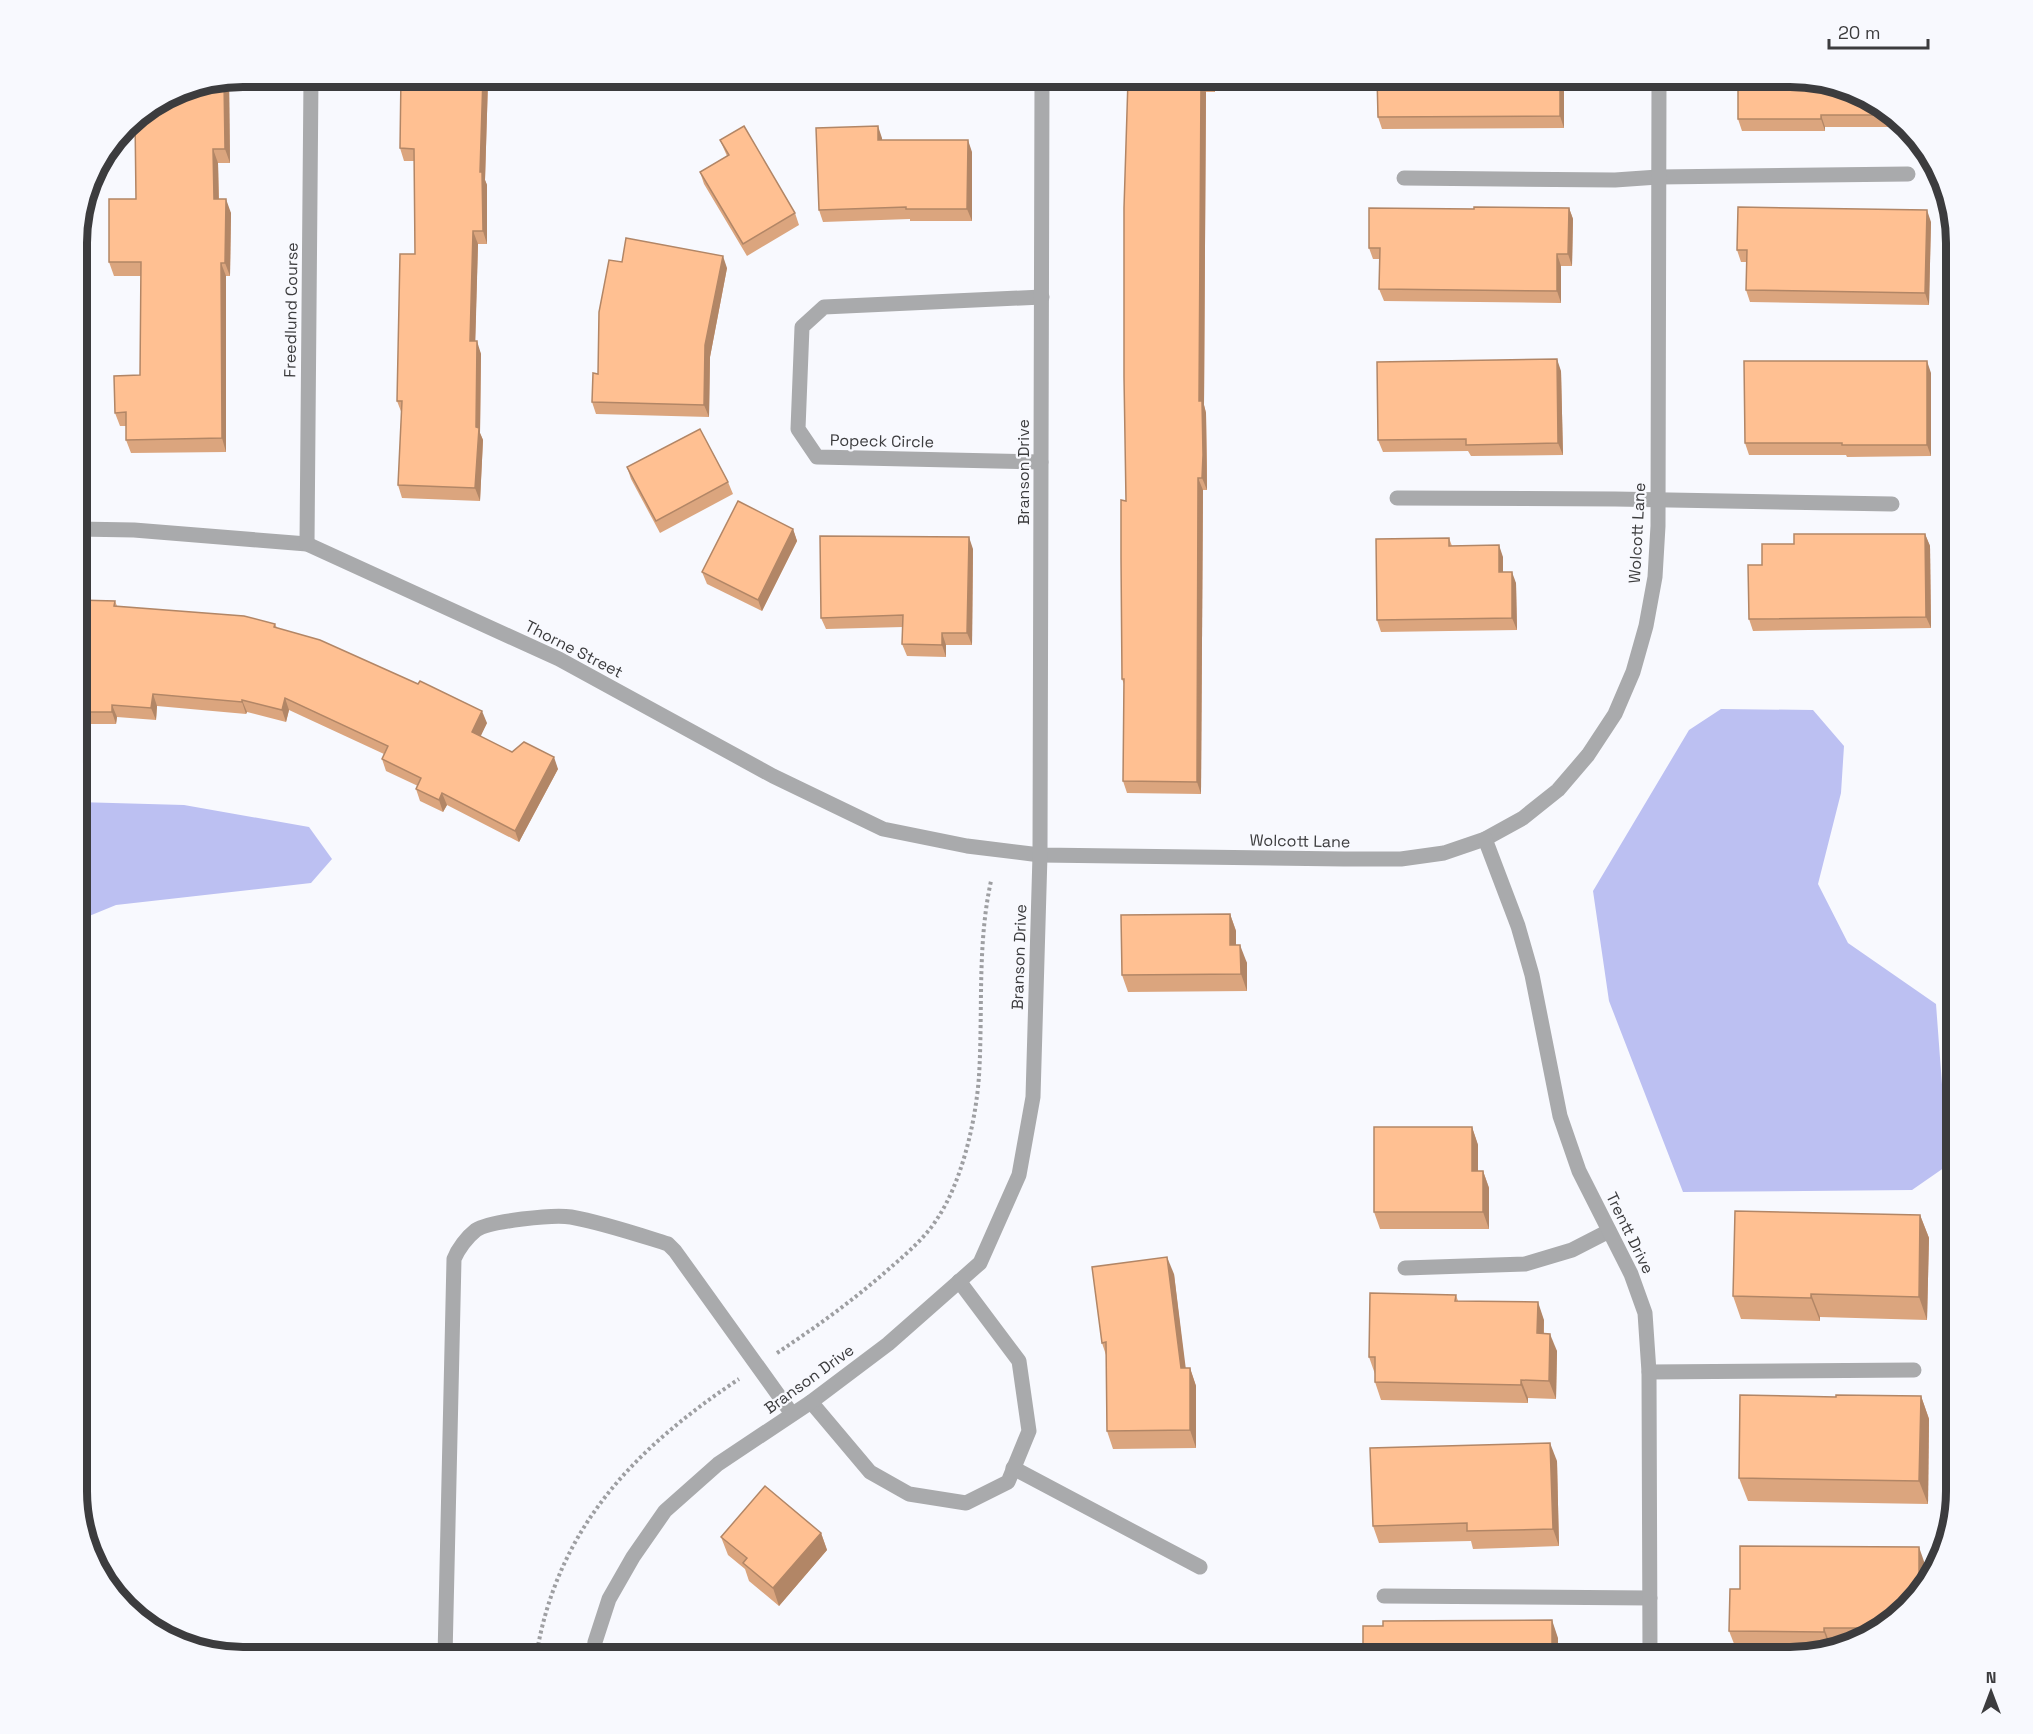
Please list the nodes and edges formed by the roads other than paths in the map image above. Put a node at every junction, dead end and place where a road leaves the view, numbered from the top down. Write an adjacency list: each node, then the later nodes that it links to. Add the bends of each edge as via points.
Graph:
1 (311, 87): 13 (street, Freedlund Course)
2 (1042, 87): 7 (street, Branson Drive)
3 (1659, 87): 5 (street, Wolcott Lane)
4 (1908, 174): 5 (street)
5 (1658, 177): 6 (street); 10 (street, Wolcott Lane)
6 (1404, 178)
7 (1042, 297): 8 (street, Branson Drive); 8 (street, Popeck Circle, via 824,307 802,327 798,429 817,457)
8 (1041, 462): 15 (street, Branson Drive)
9 (1397, 498): 10 (street)
10 (1658, 500): 11 (street); 14 (street, Wolcott Lane, via 1655,577 1646,626 1633,672 1615,714 1558,790 1522,818)
11 (1892, 504)
12 (87, 529): 13 (street, Thorne Street)
13 (307, 544): 15 (street, Thorne Street, via 559,659 773,776 883,829 967,846)
14 (1485, 839): 15 (street, Wolcott Lane, via 1444,853 1401,859); 16 (street, Trentt Drive, via 1532,975 1560,1116 1580,1171)
15 (1040, 855): 18 (street, Branson Drive, via 1033,1098 1019,1175 980,1263)
16 (1609, 1230): 17 (street, via 1572,1250 1525,1264); 20 (street, Trentt Drive, via 1645,1313)
17 (1405, 1268)
18 (959, 1281): 21 (street, Branson Drive, via 888,1344); 23 (street, via 1019,1361 1029,1431)
19 (1914, 1370): 20 (street)
20 (1649, 1372): 26 (street, Trentt Drive)
21 (811, 1402): 22 (street, Branson Drive); 23 (street, via 870,1472 909,1494 966,1503 1008,1482)
22 (792, 1414): 27 (street, via 668,1244 568,1216 517,1219 477,1229 454,1259); 28 (street, Branson Drive, via 718,1464 665,1511 609,1599)
23 (1013, 1468): 24 (street)
24 (1200, 1567)
25 (1384, 1596): 26 (street)
26 (1650, 1598): 29 (street, Trentt Drive)
27 (446, 1647)
28 (594, 1647)
29 (1650, 1647)

